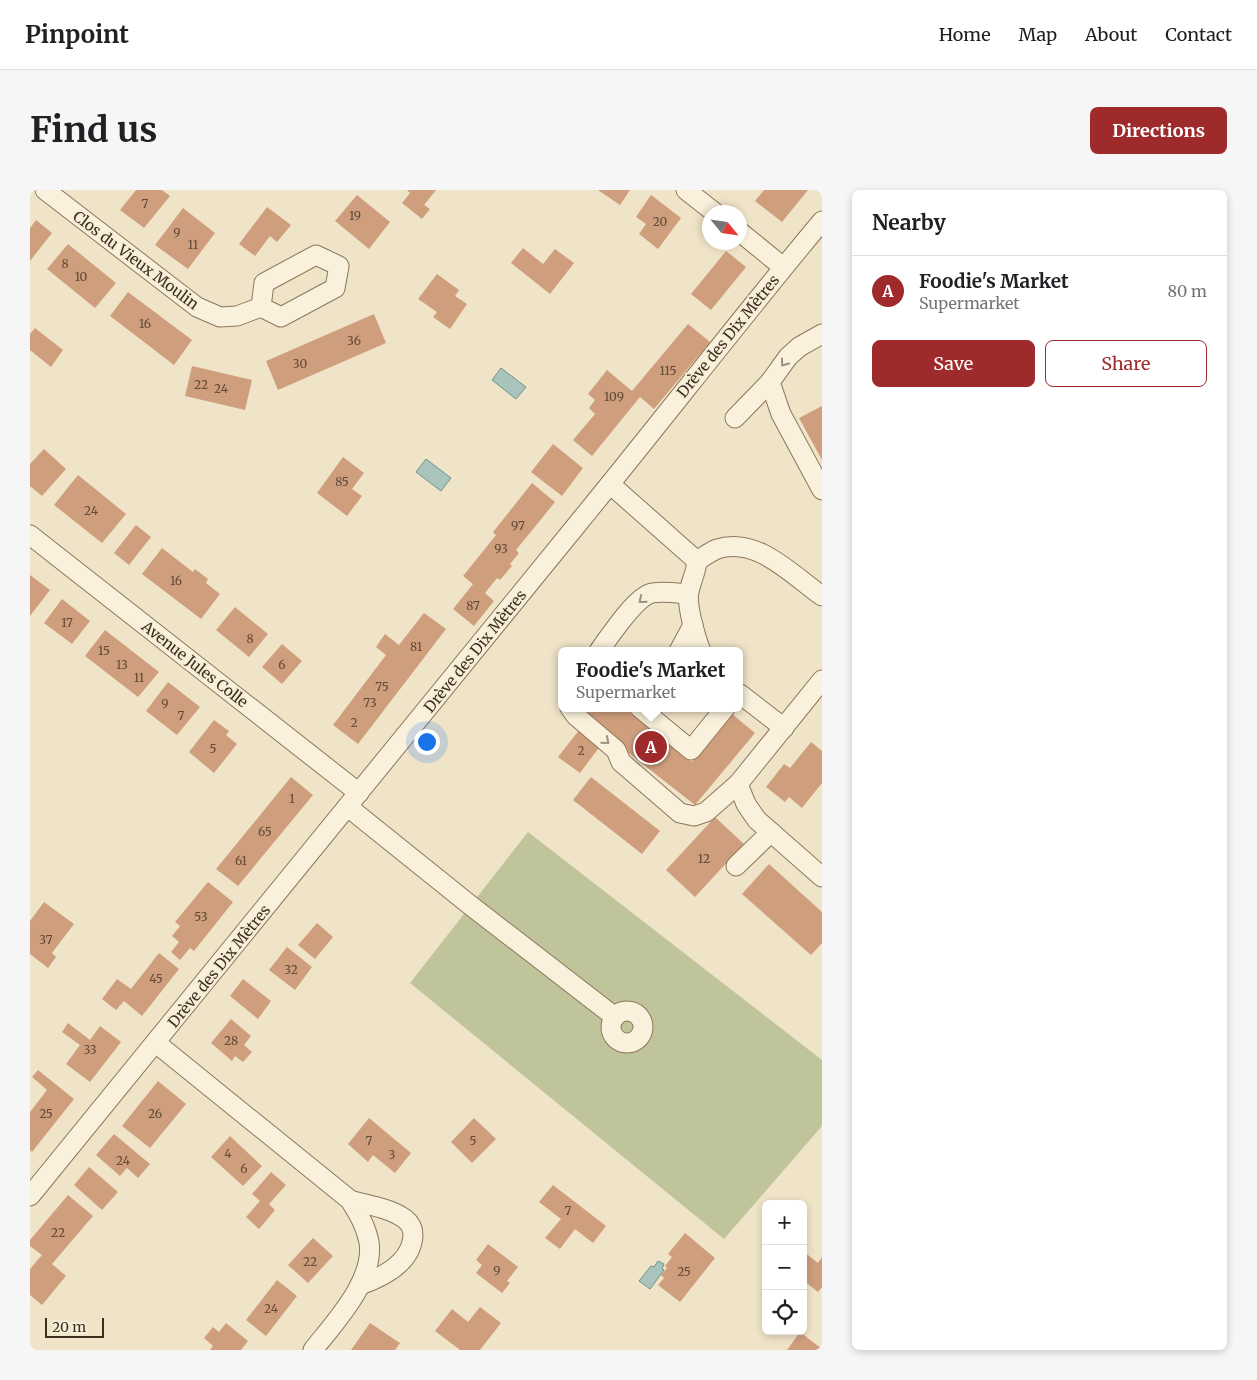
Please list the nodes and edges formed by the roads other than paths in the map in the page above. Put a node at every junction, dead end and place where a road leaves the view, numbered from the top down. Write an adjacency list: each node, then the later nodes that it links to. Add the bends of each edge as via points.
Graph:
1 (45, 190): 7 (street, Clos du Vieux Moulin, via 196,307 220,317 237,316)
2 (686, 190): 3 (street)
3 (705, 205)
4 (822, 221): 6 (street, Drève des Dix Mètres)
5 (747, 238): 6 (street)
6 (784, 267): 11 (street, Drève des Dix Mètres)
7 (261, 307)
8 (822, 334): 9 (street, one-way to 9, via 788,357)
9 (770, 382): 10 (street); 12 (street, via 781,414)
10 (735, 418)
11 (610, 484): 14 (street); 28 (street, Drève des Dix Mètres)
12 (822, 490)
13 (30, 535): 28 (street, Avenue Jules Colle)
14 (697, 561): 15 (street, via 716,549 750,549 770,557); 16 (street)
15 (819, 587)
16 (688, 594): 17 (street); 18 (street, one-way to 18, via 665,592 640,600)
17 (693, 625): 19 (street); 20 (street)
18 (602, 647)
19 (681, 647)
20 (700, 647)
21 (822, 680): 26 (street)
22 (743, 696): 26 (street)
23 (573, 712): 27 (street, one-way to 27, via 616,750 621,762 680,813 694,816 706,812)
24 (645, 712): 25 (street, via 691,750)
25 (722, 712)
26 (784, 728): 27 (street)
27 (738, 784): 29 (street, via 757,820)
28 (354, 800): 32 (street, Avenue Jules Colle, via 470,905); 33 (street, Drève des Dix Mètres)
29 (771, 832): 30 (street); 31 (street)
30 (736, 866)
31 (822, 877)
32 (615, 1017)
33 (156, 1043): 34 (street, Drève des Dix Mètres); 35 (street)
34 (30, 1196)
35 (350, 1200): 36 (street, via 362,1220 369,1244); 36 (street, via 394,1213 405,1219 413,1231 413,1244 406,1256 393,1269)
36 (360, 1286): 37 (street)
37 (313, 1350)

